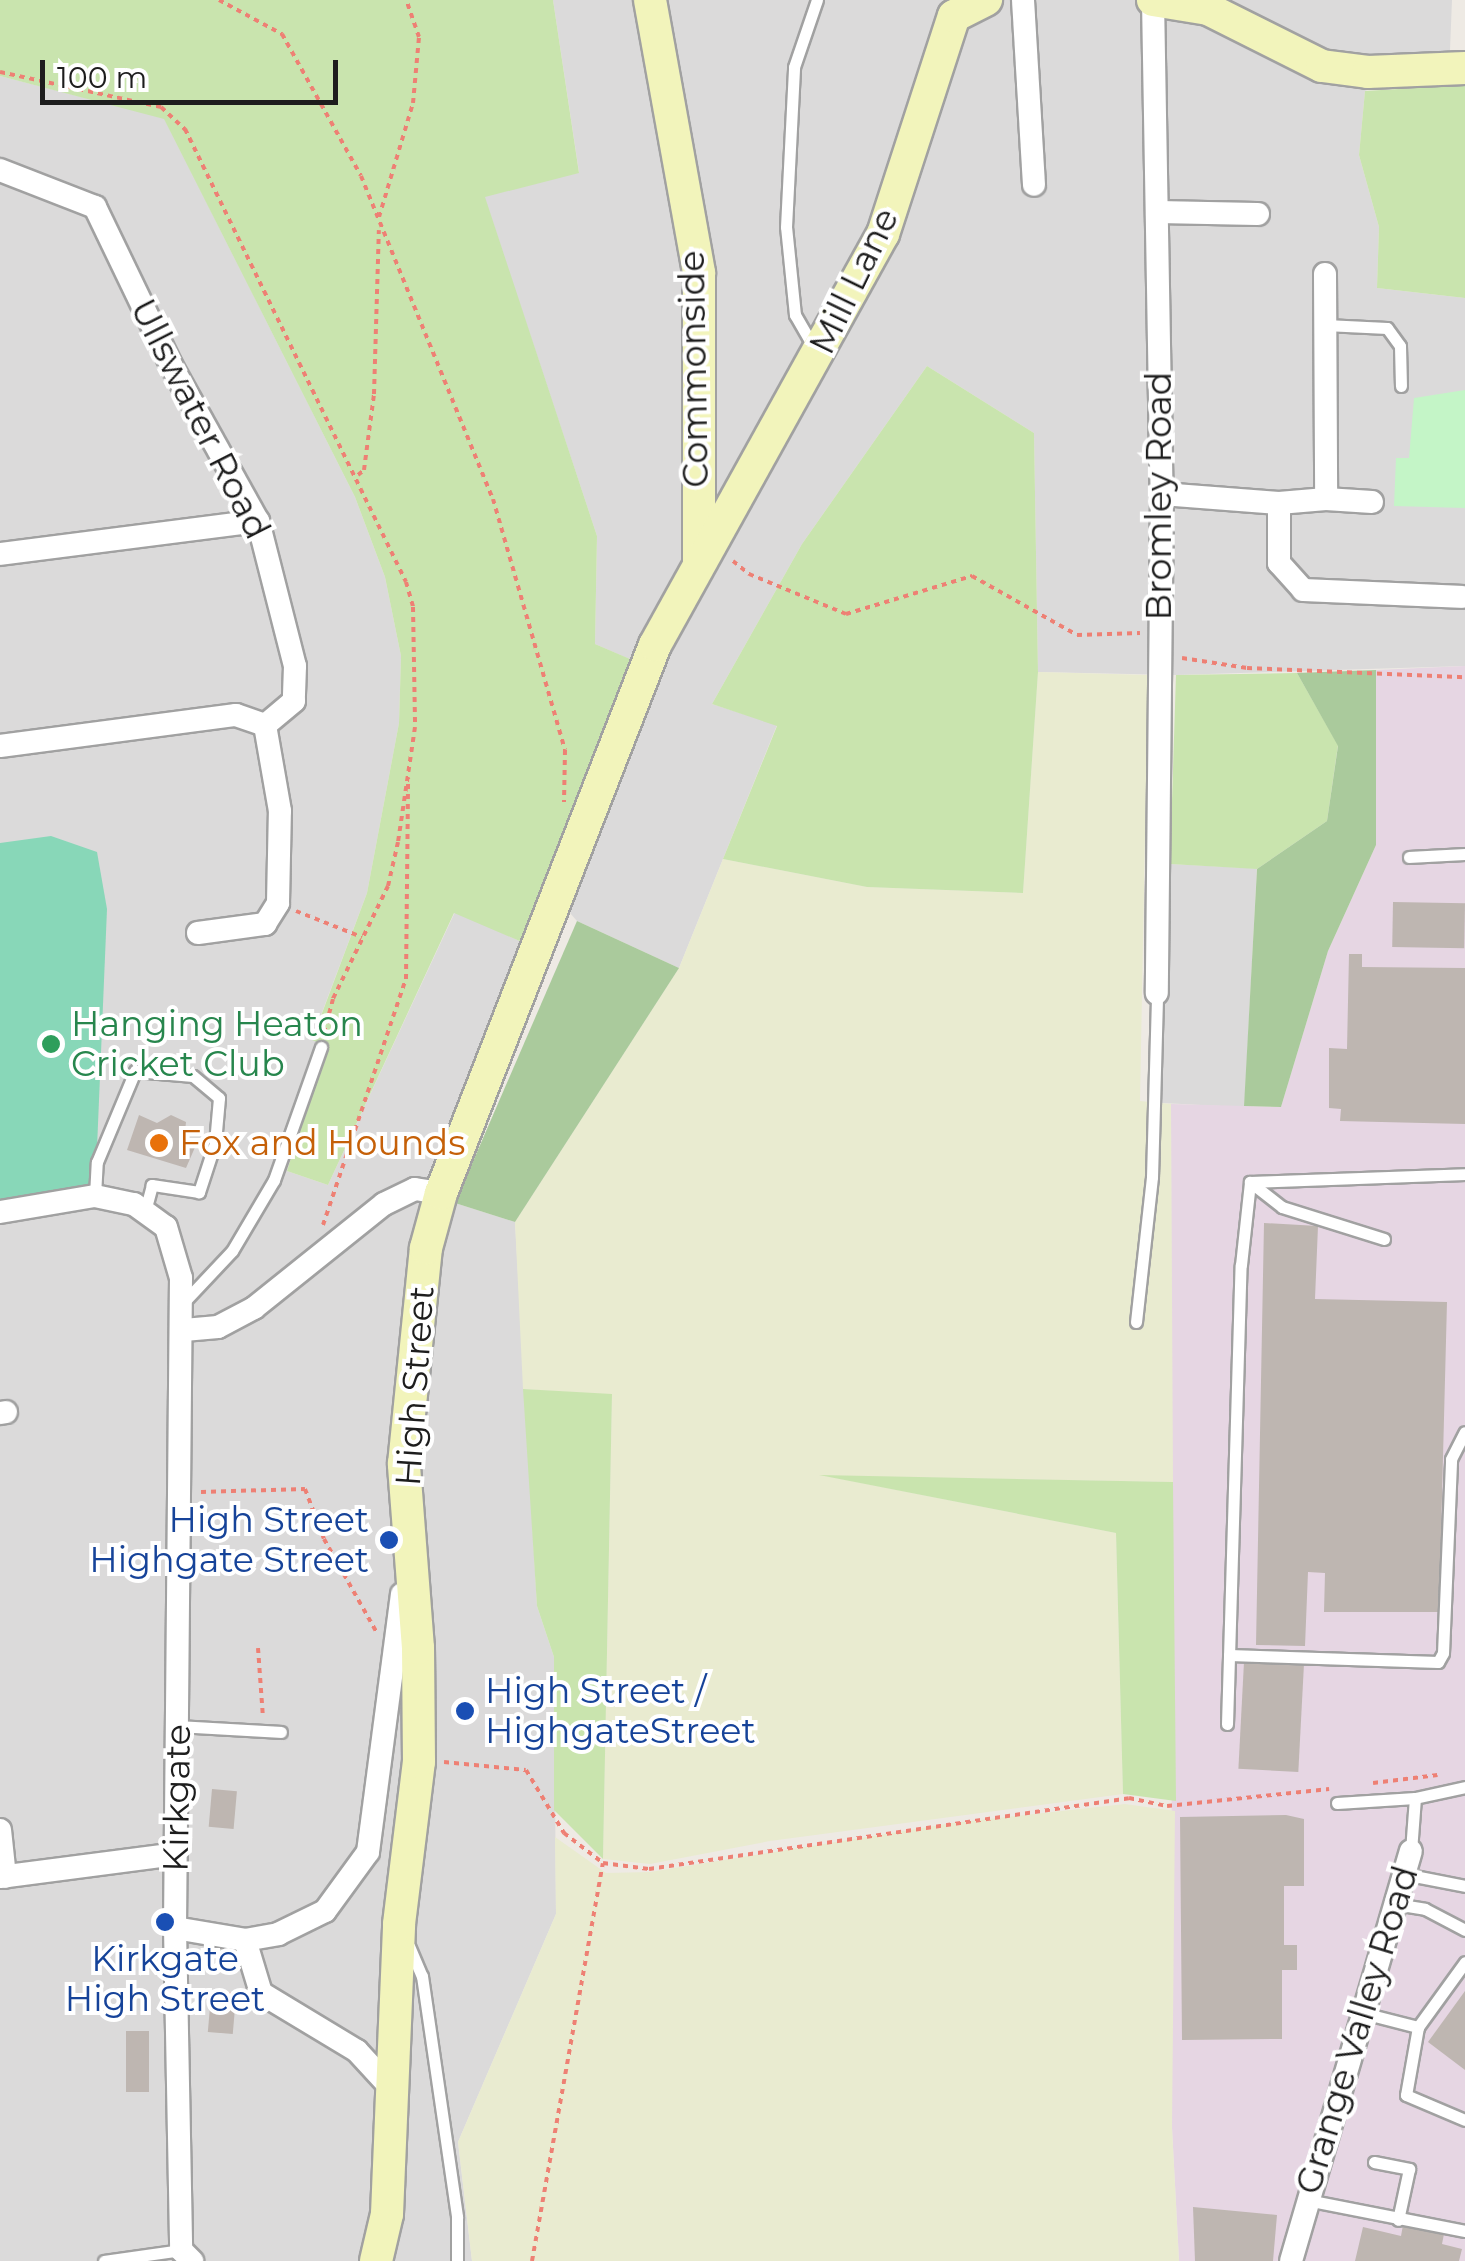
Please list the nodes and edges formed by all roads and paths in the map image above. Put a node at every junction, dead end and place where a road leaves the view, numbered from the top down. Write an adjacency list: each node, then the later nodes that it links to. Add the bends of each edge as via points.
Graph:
1 (219, 0): 15 (path, via 282,34 361,176)
2 (406, 0): 15 (path, via 420,37 413,103)
3 (650, 0): 26 (street, Commonside, via 699,273)
4 (818, 0): 18 (lane, via 794,72 786,228 794,316)
5 (986, 0): 8 (street, Mill Lane)
6 (1023, 0): 12 (street)
7 (1153, 0): 9 (street, via 1208,9 1322,66 1368,72); 13 (street, Bromley Road)
8 (947, 8): 18 (street, Mill Lane, via 883,234)
9 (1465, 68)
10 (0, 72): 20 (path, via 161,108 186,129)
11 (0, 170): 25 (street, Ullswater Road, via 94,207 171,365)
12 (1034, 186)
13 (1157, 212): 14 (street); 21 (street, Bromley Road)
14 (1258, 214)
15 (379, 223): 20 (path, via 374,394); 34 (path, via 492,499 546,669 566,750)
16 (1325, 274): 17 (street)
17 (1325, 326): 19 (lane, via 1387,328 1400,346); 22 (street)
18 (818, 356): 26 (street, Mill Lane)
19 (1401, 386)
20 (358, 475): 33 (path, via 413,607 415,728)
21 (1162, 494): 24 (street); 29 (street, Bromley Road)
22 (1326, 499): 23 (street); 24 (street)
23 (1372, 502)
24 (1279, 504): 28 (street, via 1279,563 1304,590)
25 (258, 520): 27 (street); 31 (street, Ullswater Road, via 295,666 294,701)
26 (707, 553): 29 (path, via 846,614 972,576 1076,635); 44 (street, High Street, via 655,645)
27 (0, 554)
28 (1463, 602)
29 (1158, 643): 30 (path, via 1247,668); 40 (street, Bromley Road)
30 (1465, 677)
31 (265, 725): 32 (street, via 236,715); 37 (street, via 280,811)
32 (0, 746)
33 (408, 758): 39 (path, via 388,886); 49 (path, via 406,978)
34 (564, 817)
35 (1465, 854): 36 (lane)
36 (1409, 856)
37 (278, 903): 38 (street, via 265,924); 39 (path)
38 (198, 933)
39 (364, 937): 41 (path, via 333,1000)
40 (1157, 992): 51 (lane, via 1152,1177 1137,1265)
41 (321, 1046): 50 (lane, via 274,1180 232,1250)
42 (1465, 1174): 43 (lane)
43 (1250, 1182): 48 (lane, via 1282,1207); 57 (lane, via 1240,1265)
44 (441, 1193): 49 (street, via 415,1189 384,1204); 55 (street, High Street, via 426,1248 409,1383)
45 (95, 1196): 46 (street); 47 (street); 47 (lane, via 97,1162 134,1071 193,1076 219,1098 215,1143 199,1192 152,1185)
46 (0, 1212)
47 (145, 1212): 50 (street, Kirkgate, via 166,1226)
48 (1384, 1239)
49 (310, 1262): 52 (street, via 236,1318)
50 (182, 1304): 52 (street, Kirkgate)
51 (1136, 1322)
52 (184, 1330): 54 (street, Kirkgate)
53 (1465, 1432): 57 (lane, via 1451,1459 1438,1662)
54 (181, 1493): 58 (path, via 305,1490 324,1539); 60 (street, Kirkgate)
55 (407, 1541): 58 (street); 63 (street, High Street, via 418,1648)
56 (258, 1648): 61 (path)
57 (1229, 1654): 59 (lane)
58 (397, 1662): 81 (street, via 368,1852 325,1911 278,1934)
59 (1227, 1724)
60 (178, 1726): 61 (lane); 72 (street, Kirkgate)
61 (264, 1730): 62 (lane)
62 (281, 1732)
63 (419, 1762): 73 (path, via 526,1770 546,1813); 78 (street, High Street)
64 (1448, 1774): 65 (path)
65 (1362, 1784)
66 (1465, 1787): 68 (lane)
67 (1336, 1788): 73 (path, via 1168,1806 1129,1798 649,1869)
68 (1415, 1798): 69 (lane); 71 (lane, Grange Valley Road)
69 (1336, 1803)
70 (0, 1830): 75 (street)
71 (1411, 1851): 74 (street, Grange Valley Road)
72 (176, 1854): 75 (street); 79 (street, Kirkgate)
73 (603, 1864): 97 (path)
74 (1404, 1874): 76 (lane); 77 (street, Grange Valley Road)
75 (2, 1877)
76 (1465, 1886)
77 (1395, 1904): 80 (lane, via 1425,1908); 85 (street, Grange Valley Road)
78 (399, 1924): 87 (street, High Street); 96 (lane, via 422,1976 457,2217)
79 (175, 1928): 81 (street); 84 (street, Kirkgate)
80 (1465, 1930)
81 (245, 1940): 83 (street)
82 (1465, 1962): 86 (lane)
83 (261, 1994): 84 (path); 87 (street, via 357,2051)
84 (177, 1998): 93 (street, Kirkgate)
85 (1363, 2013): 86 (lane); 90 (street, Grange Valley Road)
86 (1418, 2027): 88 (lane, via 1406,2095)
87 (392, 2088): 95 (street, High Street, via 387,2214)
88 (1465, 2120)
89 (1374, 2162): 91 (lane, via 1409,2168)
90 (1307, 2200): 91 (lane); 98 (street, Grange Valley Road)
91 (1398, 2220): 92 (lane)
92 (1465, 2231)
93 (174, 2256): 94 (lane)
94 (104, 2261)
95 (376, 2261)
96 (457, 2261)
97 (532, 2261)
98 (1291, 2261)

